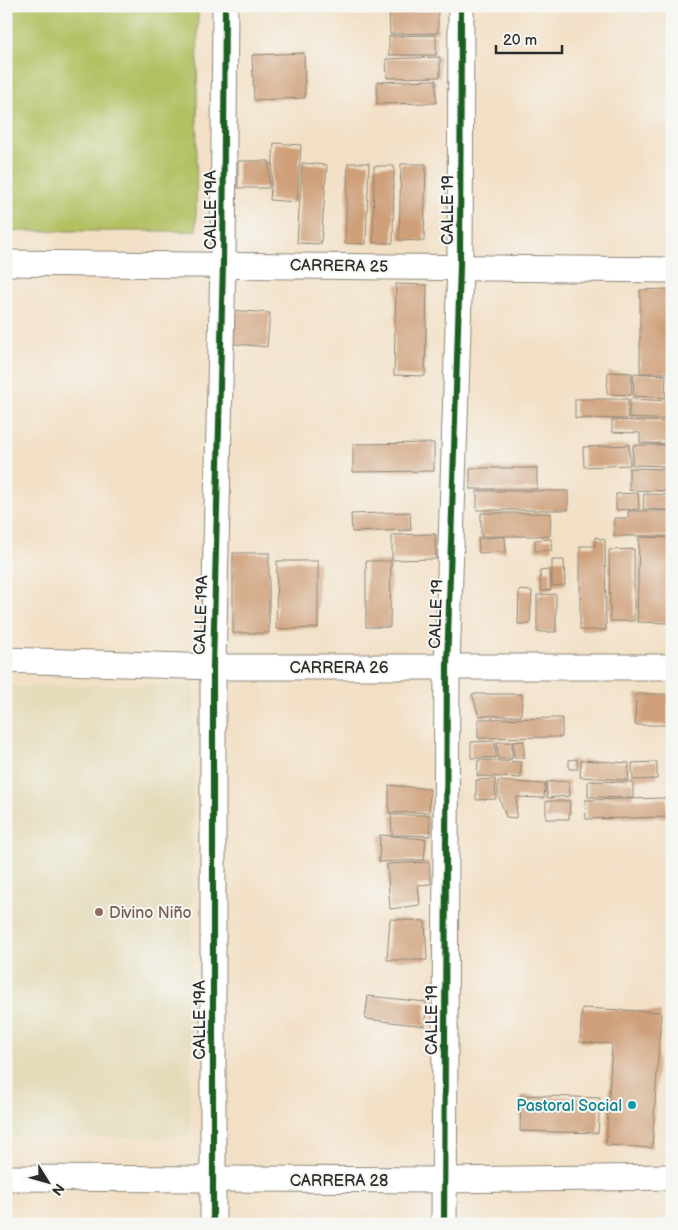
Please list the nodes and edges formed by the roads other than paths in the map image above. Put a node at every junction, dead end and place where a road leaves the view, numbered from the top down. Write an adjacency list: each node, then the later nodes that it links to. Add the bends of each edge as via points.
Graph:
1 (224, 6): 4 (street, CALLE 19A)
2 (461, 6): 5 (street, CALLE 19)
3 (6, 263): 4 (street, CARRERA 25)
4 (223, 264): 5 (street, CARRERA 25); 8 (street, CALLE 19A)
5 (460, 266): 6 (street, CARRERA 25); 9 (street, CALLE 19)
6 (672, 270)
7 (6, 660): 8 (street, CARRERA 26)
8 (213, 667): 9 (street, CARRERA 26); 13 (street, CALLE 19A)
9 (447, 667): 10 (street, CARRERA 26); 14 (street, CALLE 19)
10 (672, 668)
11 (672, 1177): 14 (street, CARRERA 28)
12 (6, 1178): 13 (street, CARRERA 28)
13 (213, 1179): 14 (street, CARRERA 28); 15 (street, CALLE 19A)
14 (444, 1180): 16 (street, CALLE 19)
15 (213, 1224)
16 (444, 1224)

